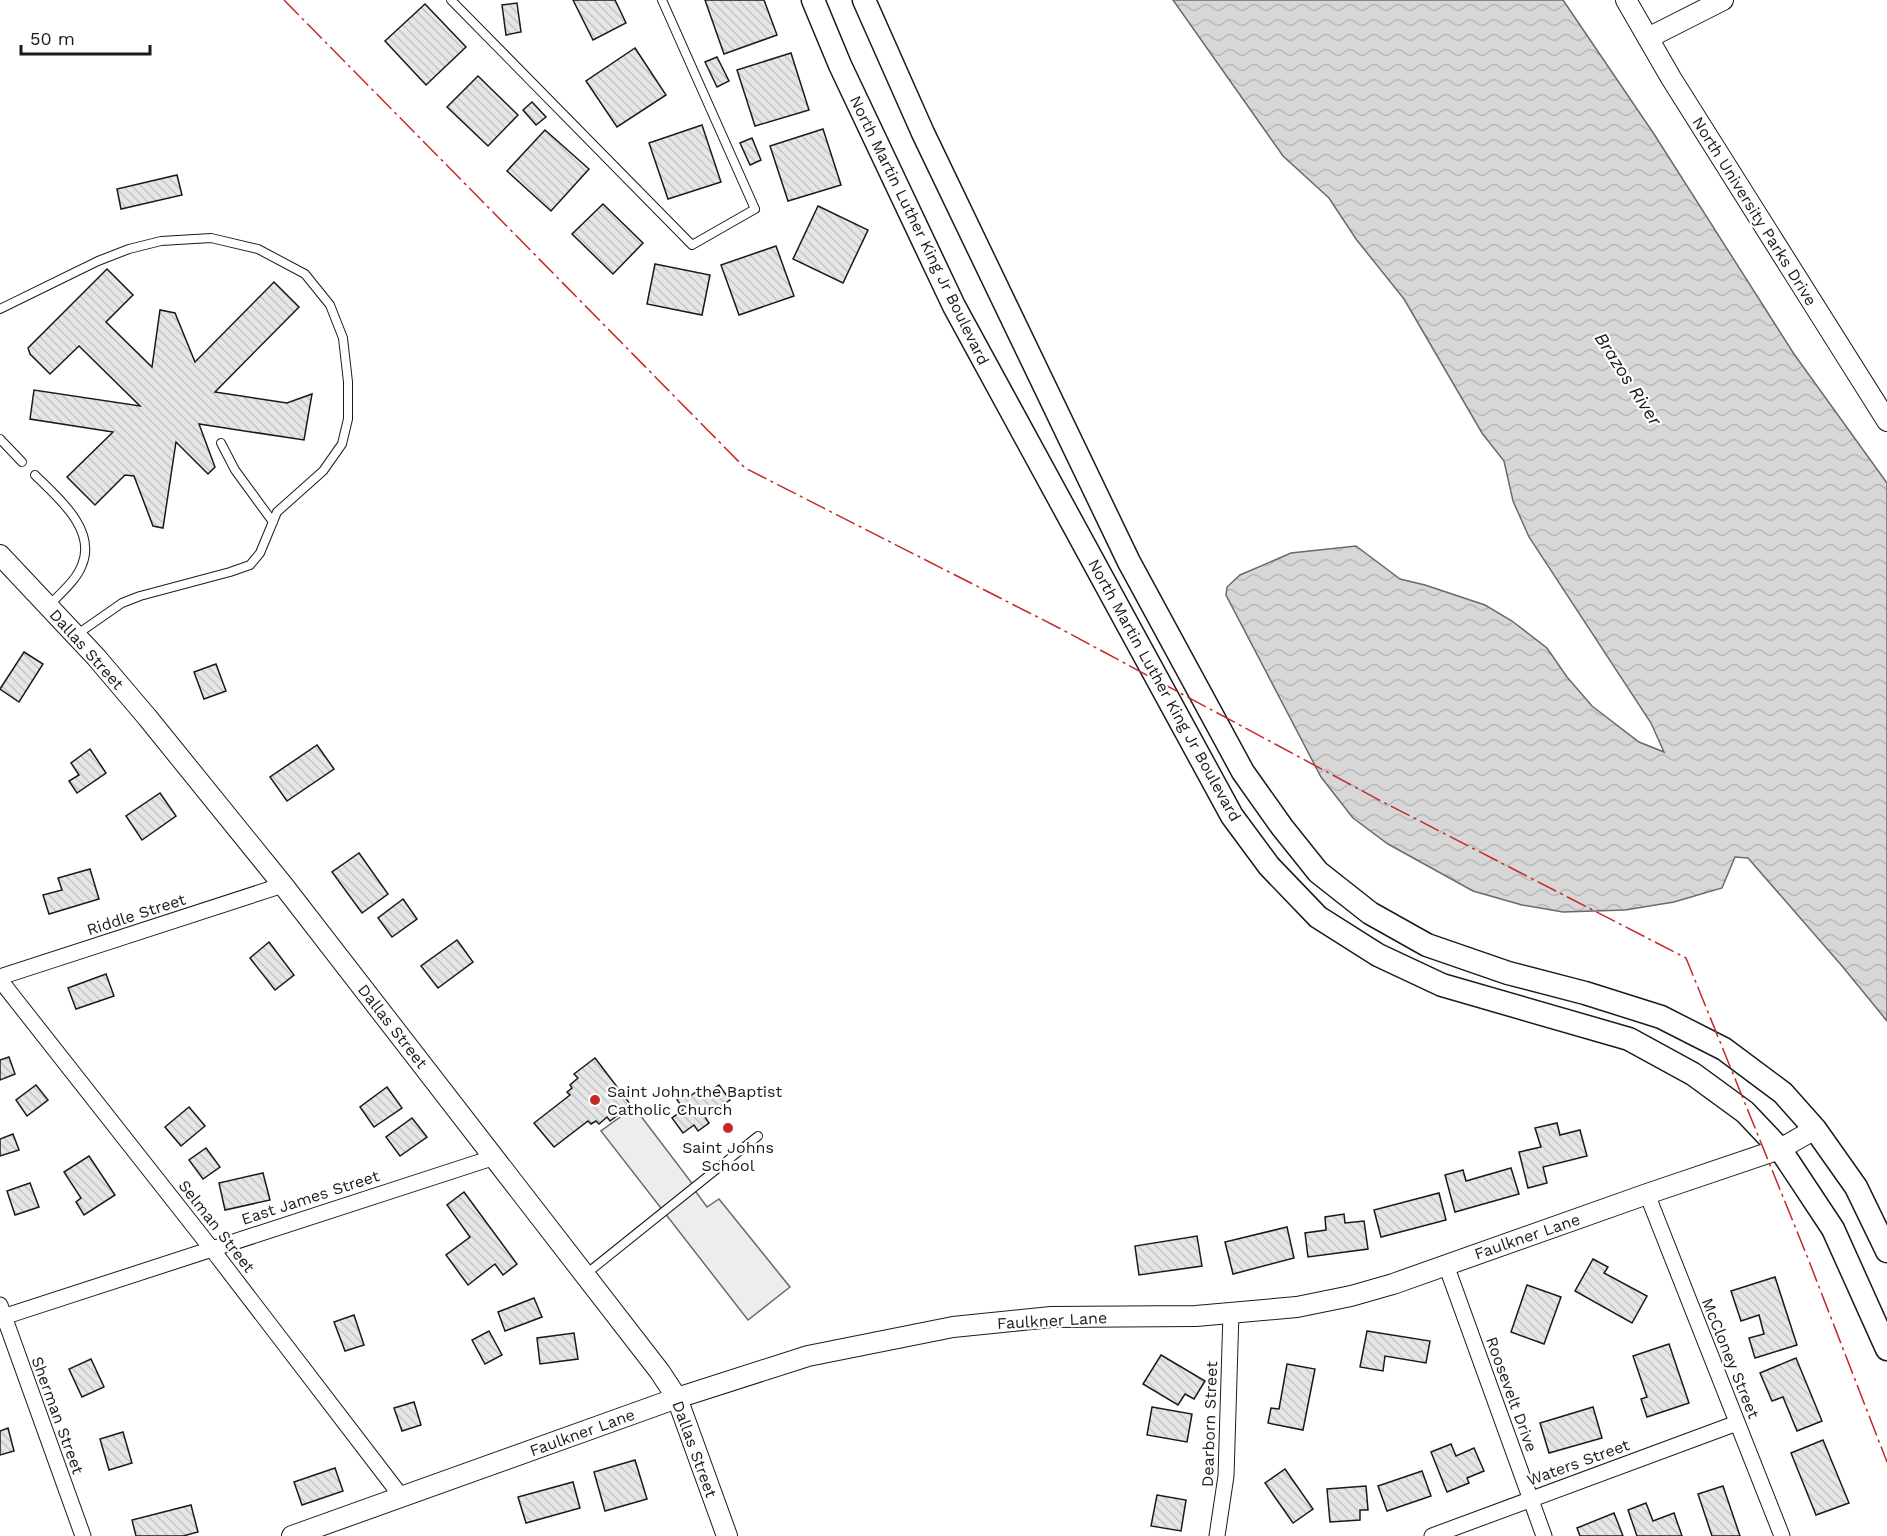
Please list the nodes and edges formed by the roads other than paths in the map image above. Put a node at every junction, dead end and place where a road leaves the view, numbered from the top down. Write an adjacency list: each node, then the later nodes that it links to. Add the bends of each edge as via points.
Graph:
1 (451, 0): 2 (lane, via 692,245 755,209)
2 (662, 0)
3 (813, 0): 22 (main road, North Martin Luther King Jr Boulevard, via 954,306 1232,816 1269,866 1318,917 1378,955 1442,985 1629,1039 1693,1074 1744,1112)
4 (864, 0): 20 (main road, North Martin Luther King Jr Boulevard, via 922,133 1129,562 1243,772 1318,872 1370,913 1427,945 1661,1017 1724,1049 1783,1093)
5 (1626, 0): 7 (street, North University Parks Drive)
6 (1723, 0): 7 (street)
7 (1648, 38): 9 (street, North University Parks Drive)
8 (0, 309): 14 (lane, via 98,261 161,241 211,238 258,249 305,273 330,304 343,338 348,419 342,444 323,471 277,512)
9 (1887, 421)
10 (0, 439): 12 (lane)
11 (221, 443): 14 (lane)
12 (22, 462)
13 (35, 475): 16 (lane, via 69,508 81,530 85,549 78,572)
14 (273, 522): 17 (lane, via 260,553 250,565 122,603)
15 (0, 555): 16 (street, Dallas Street)
16 (48, 607): 17 (street, Dallas Street)
17 (75, 636): 18 (street, Dallas Street, via 147,717)
18 (283, 885): 19 (street, Riddle Street); 23 (street, Dallas Street)
19 (0, 979): 25 (street, Selman Street)
20 (1815, 1129): 22 (street, Faulkner Lane); 26 (main road, North Martin Luther King Jr Boulevard, via 1856,1187)
21 (758, 1136): 28 (lane)
22 (1780, 1149): 24 (street, Faulkner Lane); 31 (main road, North Martin Luther King Jr Boulevard, via 1833,1229)
23 (495, 1157): 25 (street, East James Street); 28 (street, Dallas Street)
24 (1647, 1194): 27 (street, Faulkner Lane); 33 (street, McCloney Street)
25 (211, 1248): 29 (street, East James Street); 34 (street, Selman Street)
26 (1887, 1251)
27 (1446, 1265): 30 (street, Faulkner Lane, via 1351,1296 1297,1307); 35 (street, Roosevelt Drive)
28 (585, 1274): 32 (street, Dallas Street)
29 (1, 1313): 37 (street, Sherman Street)
30 (1231, 1313): 32 (street, Faulkner Lane, via 1051,1317 953,1327 808,1356); 36 (street, Dearborn Street)
31 (1887, 1349)
32 (677, 1398): 34 (street, Faulkner Lane); 39 (street, Dallas Street)
33 (1737, 1423): 35 (street, Waters Street); 42 (street, McCloney Street)
34 (401, 1496): 38 (street, Faulkner Lane)
35 (1531, 1499): 40 (street, Waters Street); 41 (street, Roosevelt Drive)
36 (1221, 1533)
37 (83, 1536)
38 (292, 1536)
39 (727, 1536)
40 (1432, 1536)
41 (1544, 1536)
42 (1782, 1536)

